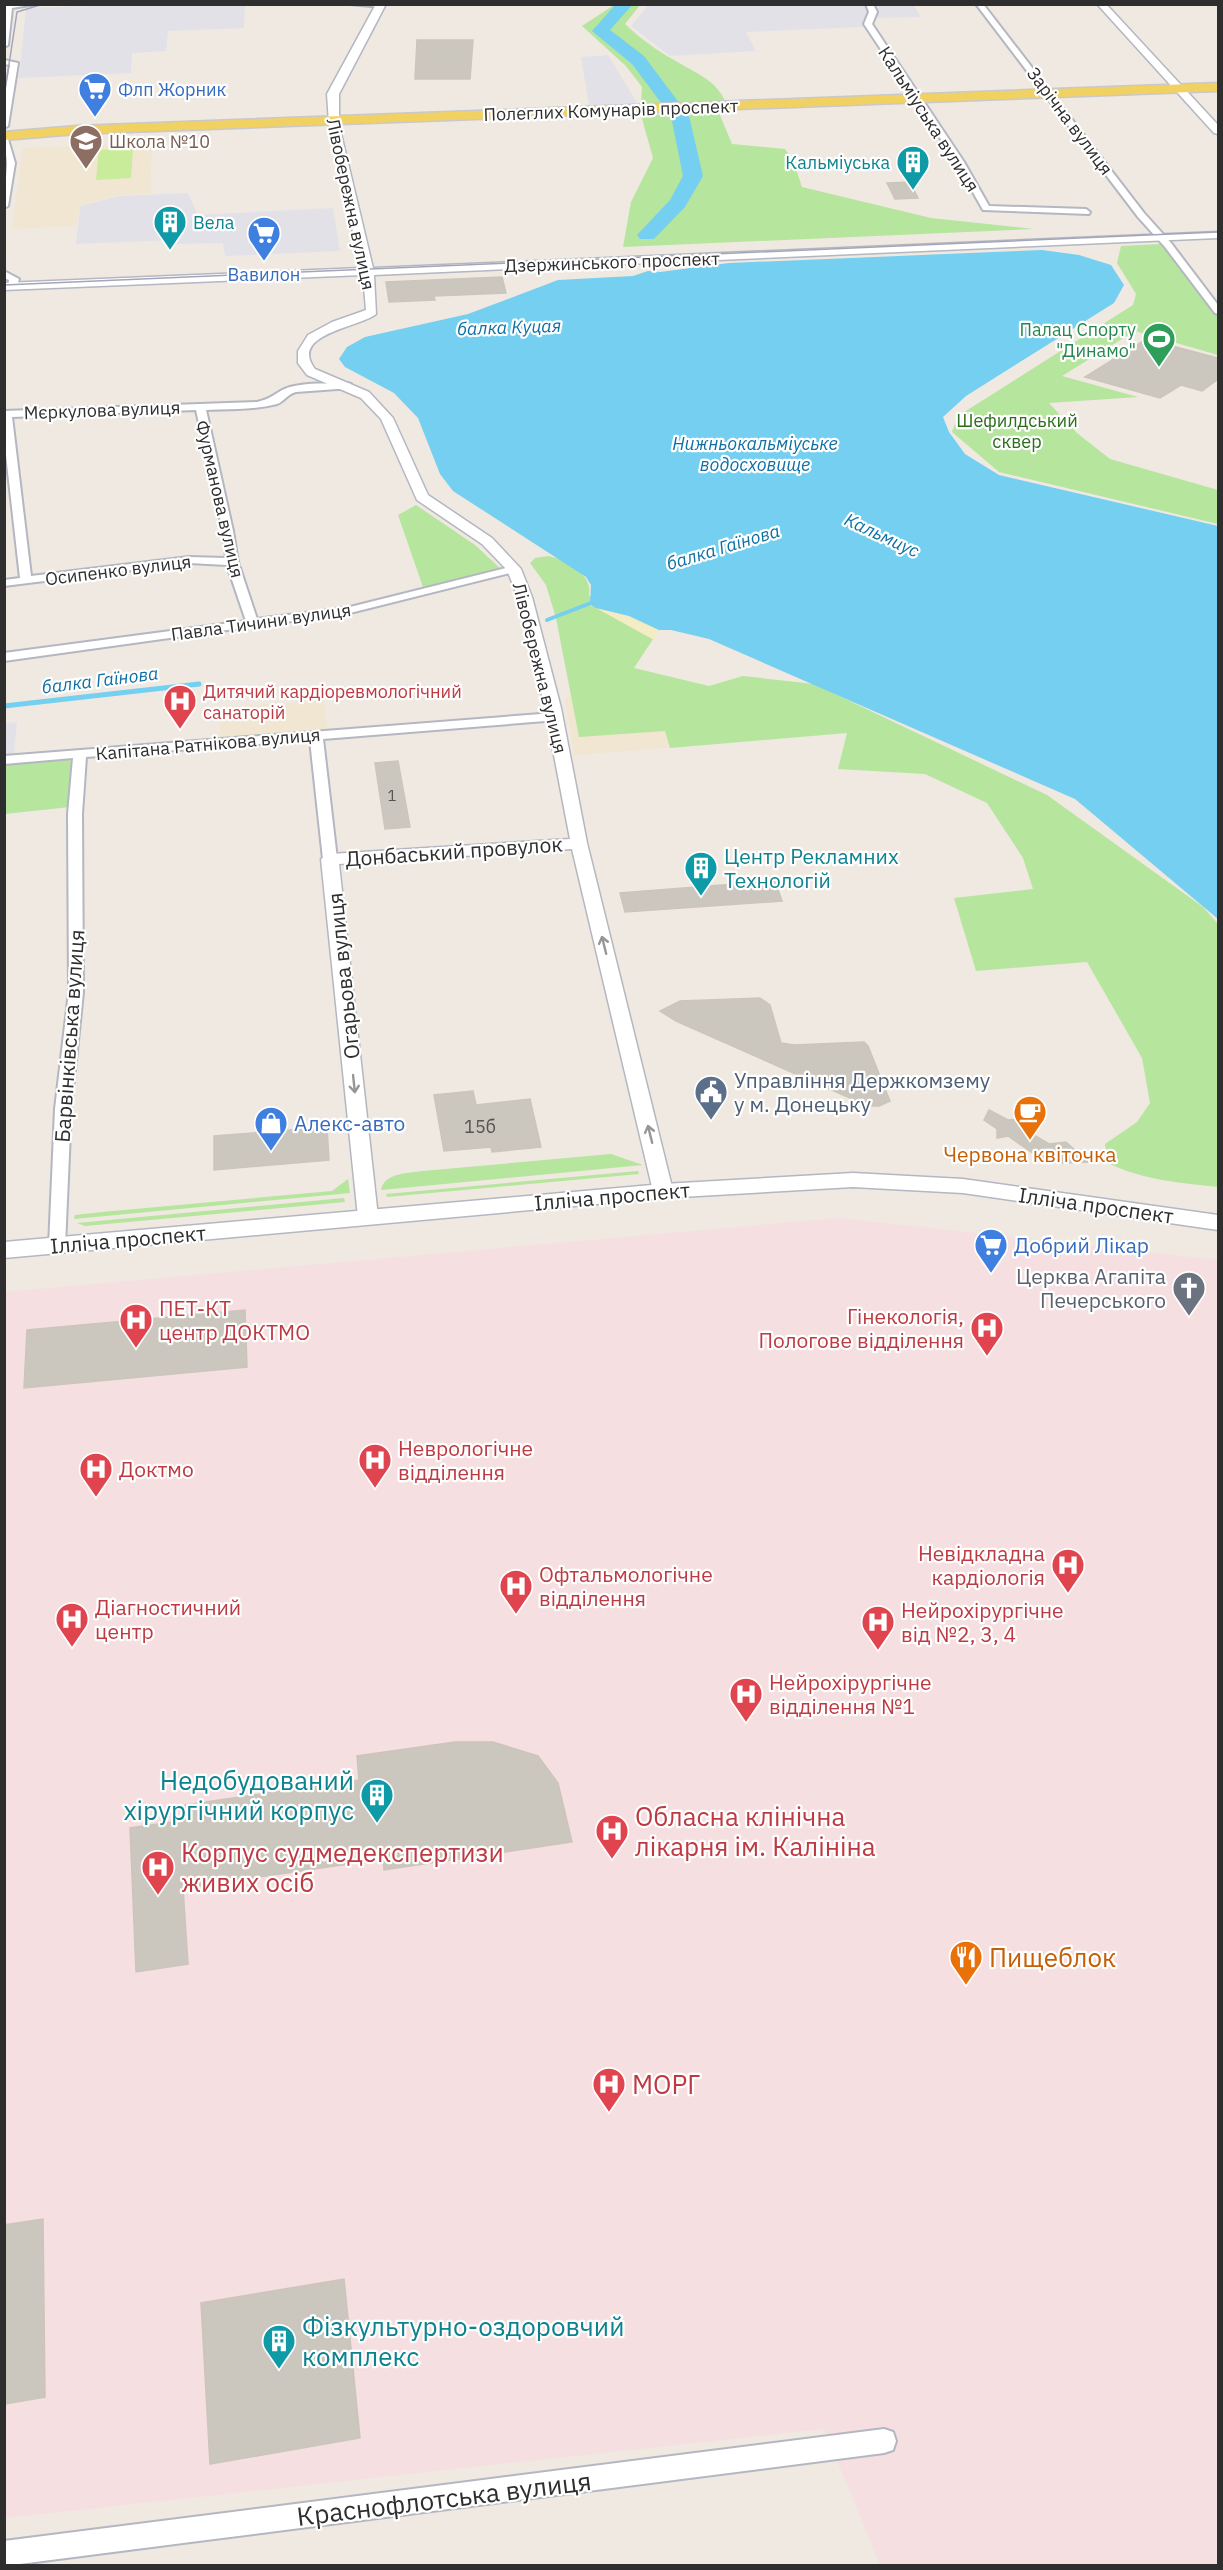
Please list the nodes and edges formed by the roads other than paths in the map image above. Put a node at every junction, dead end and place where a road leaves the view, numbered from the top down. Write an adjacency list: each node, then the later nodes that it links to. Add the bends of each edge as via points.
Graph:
1 (33, 4): 6 (street)
2 (353, 4): 7 (street)
3 (868, 4): 13 (street, Кальміуська вулиця, via 873,12 868,24)
4 (979, 4): 12 (street, Зарічна вулиця)
5 (1101, 4): 11 (street)
6 (9, 5): 8 (street)
7 (381, 5): 14 (main road, Лівобережна вулиця, via 333,94)
8 (4, 45)
9 (9, 62): 15 (street)
10 (1218, 87): 11 (main road, Полеглих Комунарів проспект)
11 (1180, 88): 12 (main road, Полеглих Комунарів проспект); 16 (street)
12 (1049, 93): 13 (main road, Полеглих Комунарів проспект); 21 (street, Зарічна вулиця)
13 (915, 98): 14 (main road, Полеглих Комунарів проспект); 19 (street, Кальміуська вулиця, via 960,162 986,208)
14 (333, 121): 17 (main road, Полеглих Комунарів проспект, via 77,130); 23 (street, Лівобережна вулиця)
15 (4, 126)
16 (1218, 130)
17 (4, 138): 18 (street, via 10,163)
18 (4, 206)
19 (1086, 212)
20 (1218, 227): 21 (street, Дзержинського проспект)
21 (1158, 234): 22 (street, Дзержинського проспект); 23 (street, Дзержинського проспект); 25 (street, Зарічна вулиця)
22 (1218, 235)
23 (367, 268): 24 (street, Дзержинського проспект); 26 (street, Лівобережна вулиця, via 372,311 322,331 304,351 306,368)
24 (8, 281)
25 (1218, 311)
26 (347, 386): 27 (street, Мєркулова вулиця, via 294,388 271,403); 30 (street, Лівобережна вулиця, via 365,395 387,418 422,497 487,542)
27 (200, 407): 28 (street, Мєркулова вулиця); 29 (street, Фурманова вулиця)
28 (6, 414): 31 (street)
29 (232, 562): 31 (street, Осипенко вулиця, via 189,560); 33 (street, Фурманова вулиця)
30 (514, 569): 33 (street, Павла Тичини вулиця, via 350,610); 35 (street, Лівобережна вулиця, via 525,597)
31 (26, 581): 32 (street, Осипенко вулиця)
32 (4, 583)
33 (253, 624): 34 (street, Павла Тичини вулиця)
34 (4, 657)
35 (555, 717): 36 (street, Капітана Ратнікова вулиця); 39 (street, Лівобережна вулиця)
36 (316, 735): 37 (street, Капітана Ратнікова вулиця); 40 (street, Огарьова вулиця)
37 (80, 754): 38 (street, Капітана Ратнікова вулиця); 44 (street, Барвінківська вулиця, via 75,814 76,992 63,1109)
38 (4, 760)
39 (579, 843): 40 (street, Донбаський провулок); 41 (street, Лівобережна вулиця, one-way to 39)
40 (330, 859): 42 (street, Огарьова вулиця, one-way to 42)
41 (663, 1191): 42 (main road, Ілліча проспект); 43 (main road, Ілліча проспект, via 781,1182 902,1181 963,1186)
42 (368, 1217): 44 (main road, Ілліча проспект)
43 (1218, 1223)
44 (57, 1246): 45 (main road, Ілліча проспект)
45 (4, 1250)
46 (884, 2441): 47 (street, Краснофлотська вулиця)
47 (4, 2554)

